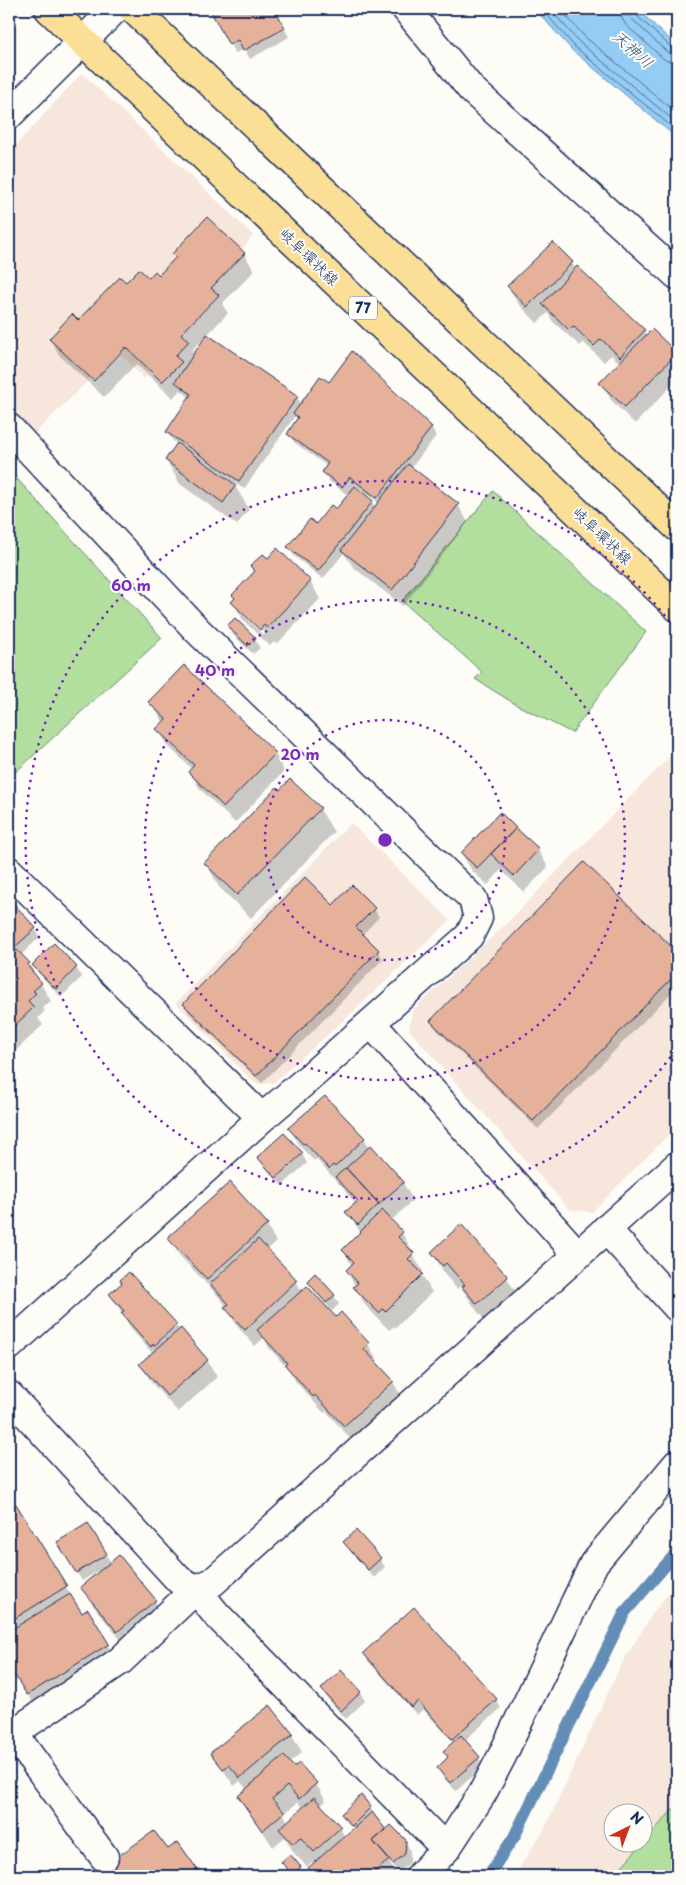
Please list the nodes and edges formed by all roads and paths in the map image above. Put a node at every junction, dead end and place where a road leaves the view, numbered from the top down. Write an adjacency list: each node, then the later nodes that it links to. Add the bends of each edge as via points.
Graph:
1 (49, 9): 5 (main road, 岐阜環状線 / 77)
2 (115, 9): 5 (street)
3 (133, 9): 9 (main road)
4 (406, 9): 7 (street, via 471,89)
5 (83, 42): 6 (street); 10 (main road, 岐阜環状線 / 77)
6 (9, 115)
7 (677, 275)
8 (9, 428): 12 (street, via 197,630 473,899 478,918 469,936)
9 (677, 527)
10 (677, 607)
11 (9, 872): 13 (street)
12 (371, 1023): 13 (street); 16 (street)
13 (262, 1118): 18 (street)
14 (677, 1166): 15 (street)
15 (606, 1229): 16 (street); 17 (street)
16 (578, 1255): 21 (street, via 213,1582)
17 (677, 1307)
18 (9, 1346)
19 (9, 1395): 21 (street, via 179,1580)
20 (677, 1464): 23 (street, via 594,1563 482,1794)
21 (196, 1589): 22 (street, via 120,1660); 23 (street, via 216,1614)
22 (11, 1734): 24 (street)
23 (446, 1849): 25 (street)
24 (104, 1857)
25 (420, 1876)

